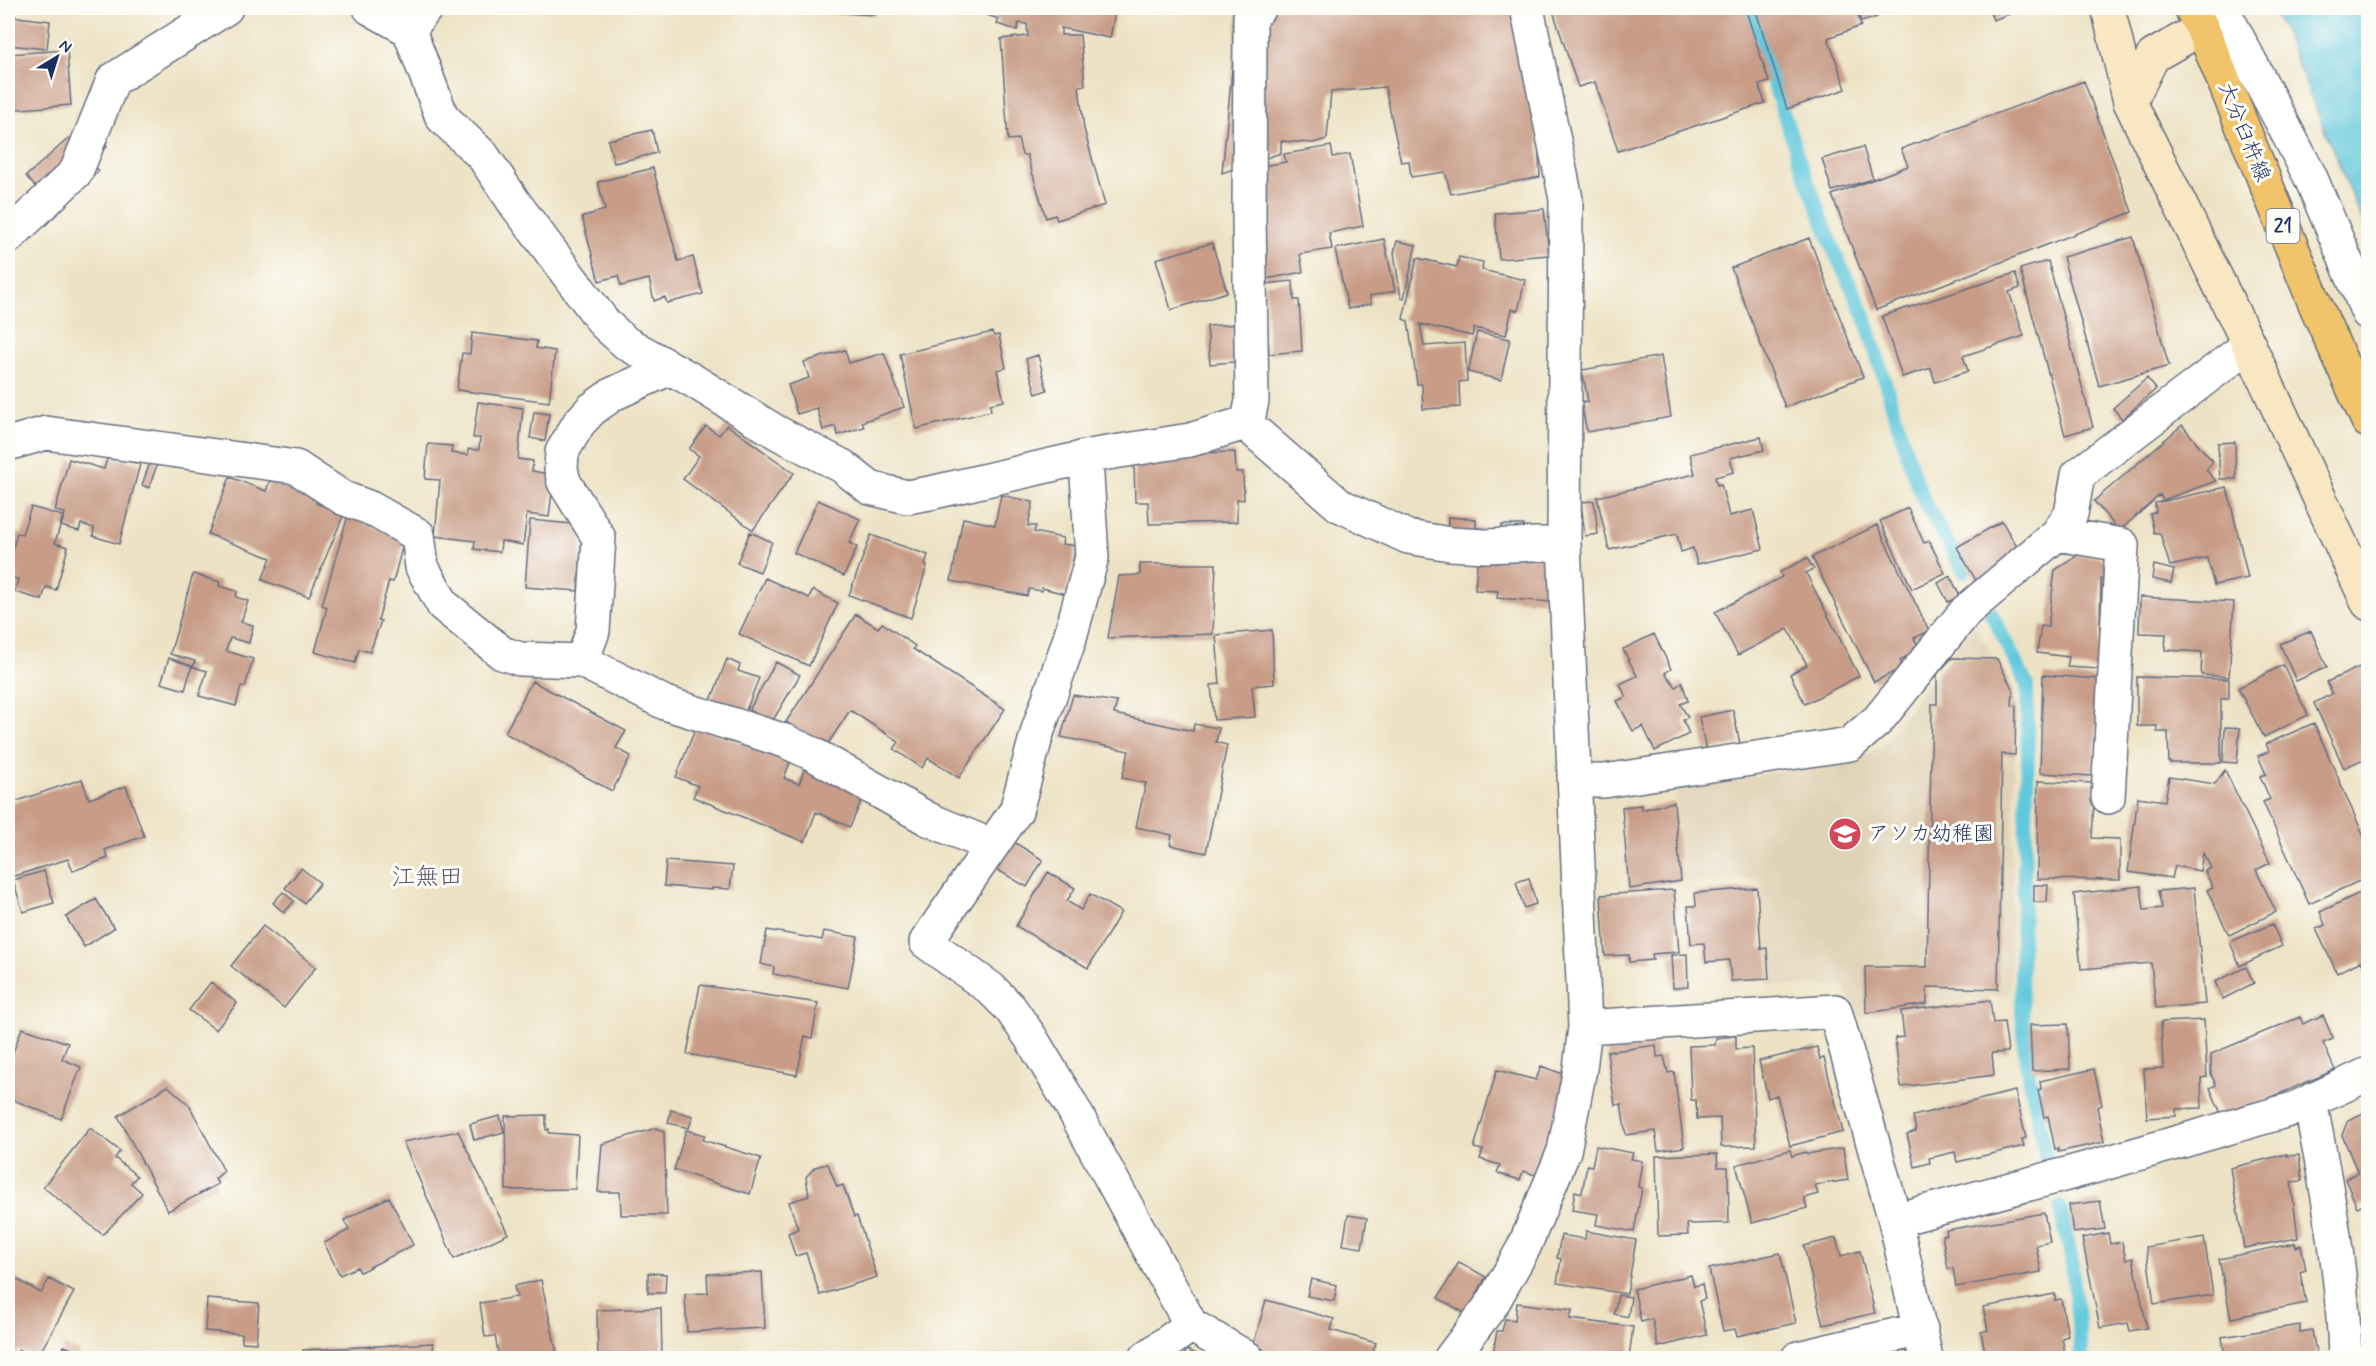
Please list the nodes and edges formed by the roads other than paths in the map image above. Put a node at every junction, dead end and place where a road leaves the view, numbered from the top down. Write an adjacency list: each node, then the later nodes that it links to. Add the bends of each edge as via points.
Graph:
1 (226, 8): 9 (street, via 113,80 76,172)
2 (370, 8): 7 (street)
3 (1259, 8): 14 (street, via 1250,17 1252,401)
4 (1527, 8): 18 (street, via 1566,199)
5 (2108, 8): 8 (street)
6 (2205, 14): 8 (street, via 2153,56); 10 (street, via 2310,176); 13 (main road, 大分臼杵線 / 21, via 2316,306)
7 (417, 19): 12 (street, via 442,117 483,156 605,324 626,343)
8 (2130, 102): 11 (street)
9 (8, 237)
10 (2368, 313)
11 (2249, 345): 17 (street, via 2078,475 2071,514); 19 (street)
12 (670, 368): 16 (street, via 778,433 842,466 870,488 888,493 907,497 930,493); 20 (street, via 613,394 592,409 562,452 564,482 599,538 593,631)
13 (2368, 421)
14 (1247, 425): 16 (street, via 1190,440); 18 (street, via 1339,505 1408,537 1485,546)
15 (8, 444): 20 (street, via 46,434 296,467 343,498 418,535 422,567 443,605 502,652 520,659)
16 (1083, 457): 23 (street, via 1092,557 1070,641 1038,730 1016,811)
17 (2057, 534): 21 (street, via 1966,610 1878,720 1850,744 1604,781); 22 (street, via 2122,544)
18 (1564, 543): 21 (street)
19 (2368, 603)
20 (582, 661): 23 (street, via 665,703 785,741 928,819)
21 (1575, 781): 24 (street)
22 (2108, 797)
23 (992, 846): 28 (street, via 926,942 990,988 1024,1028 1070,1103)
24 (1585, 1027): 27 (street, via 1834,1011); 33 (street, via 1564,1151 1524,1247 1492,1304)
25 (2368, 1074): 26 (street)
26 (2310, 1102): 27 (street, via 2096,1167); 29 (street)
27 (1895, 1220): 30 (street)
28 (1191, 1325): 31 (street); 32 (street)
29 (2353, 1341)
30 (1924, 1344): 34 (street)
31 (1146, 1359)
32 (1247, 1359)
33 (1451, 1359)
34 (1798, 1359)

